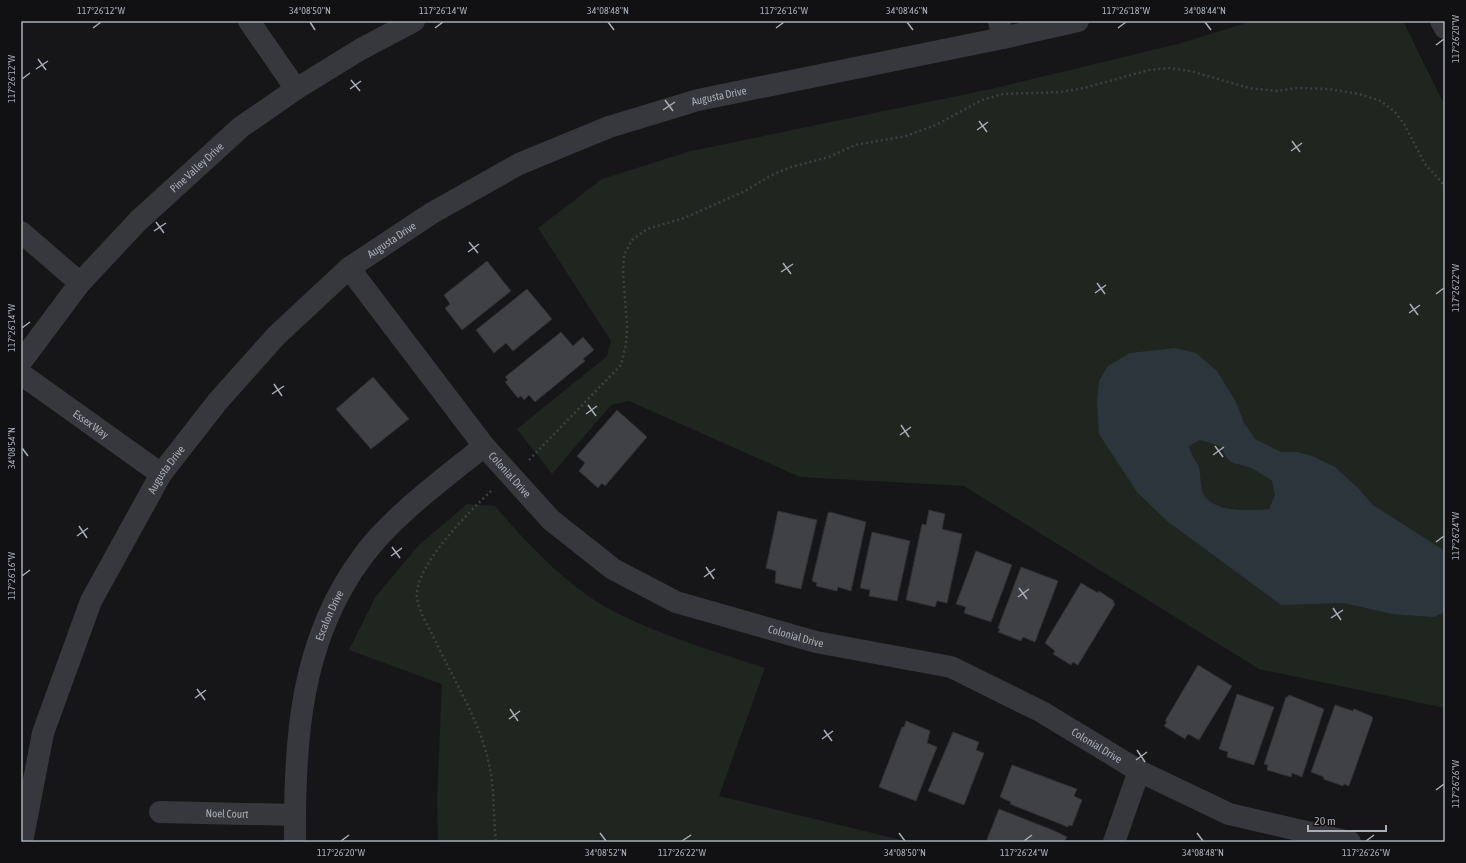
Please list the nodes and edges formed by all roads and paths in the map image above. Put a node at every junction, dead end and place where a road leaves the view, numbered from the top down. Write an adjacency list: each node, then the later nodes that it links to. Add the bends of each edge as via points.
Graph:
1 (249, 21): 7 (street)
2 (414, 21): 7 (street, Pine Valley Drive, via 361,49)
3 (1078, 21): 6 (street, Augusta Drive)
4 (1441, 21): 5 (street)
5 (1445, 28)
6 (1001, 30): 10 (street, Augusta Drive, via 698,100 609,126 519,164 432,213)
7 (296, 89): 11 (street, Pine Valley Drive, via 241,127 193,169 138,221)
8 (1445, 186): 15 (path, via 1425,164 1395,112 1381,101 1352,93 1329,89 1298,88 1277,91 1249,88 1190,71 1170,68 1149,70 1061,92 1003,94 982,100 936,125 912,134 855,145 791,167 684,218 647,229 632,240 624,255 623,273 628,325 621,365)
9 (21, 232): 11 (street)
10 (349, 268): 14 (street, Colonial Drive); 16 (street, Augusta Drive, via 276,336 218,401)
11 (80, 283): 12 (street, Pine Valley Drive)
12 (21, 362)
13 (21, 374): 16 (street, Essex Way)
14 (484, 446): 18 (street, Colonial Drive, via 551,520 613,569 676,602 816,642 951,667 1042,712); 20 (street, Escalon Drive, via 425,494 384,532 363,555 340,592 311,661 303,696)
15 (536, 454)
16 (161, 474): 21 (street, Augusta Drive, via 91,601 44,733)
17 (477, 505): 23 (path, via 430,560 420,576 416,594 421,611 481,734 490,766)
18 (1139, 771): 24 (street); 25 (street, Colonial Drive, via 1229,814)
19 (160, 812): 20 (street, Noel Court)
20 (294, 815): 22 (street, Escalon Drive)
21 (22, 842)
22 (295, 842)
23 (496, 842)
24 (1114, 842)
25 (1350, 842)

